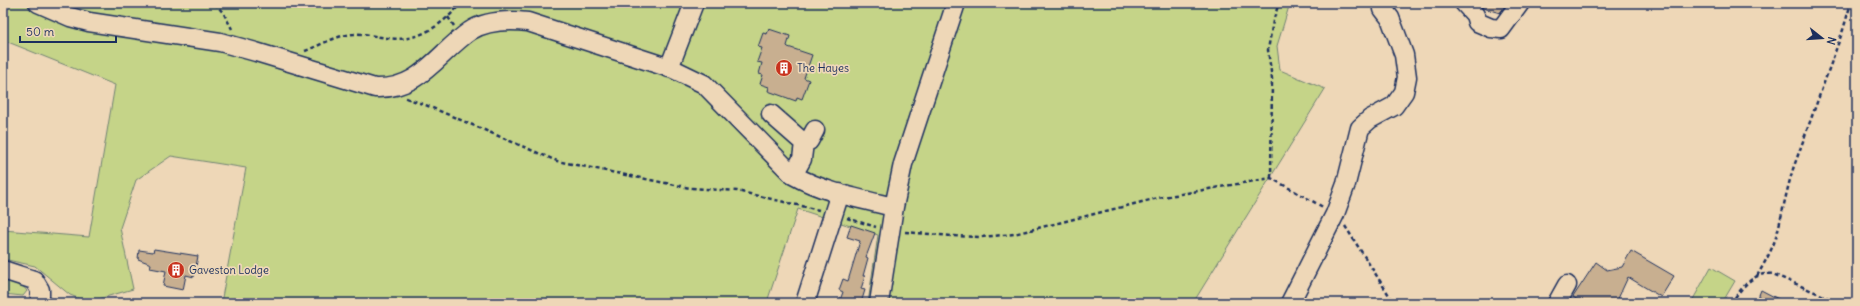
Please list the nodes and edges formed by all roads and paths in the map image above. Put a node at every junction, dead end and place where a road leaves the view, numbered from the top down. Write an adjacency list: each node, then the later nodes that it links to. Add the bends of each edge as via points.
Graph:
1 (38, 3): 13 (street, via 89,22 205,39 234,46 375,88 389,89 414,80 471,30 485,24 504,21 528,22)
2 (215, 3): 11 (path)
3 (461, 3): 12 (path, via 443,22 414,38 400,40 366,33 353,34 337,37)
4 (694, 3): 13 (street)
5 (956, 3): 19 (street, via 904,164)
6 (1279, 3): 17 (path, via 1268,50 1272,79)
7 (1382, 3): 21 (street, via 1404,55 1407,77 1404,92 1394,106 1370,118 1360,128)
8 (1464, 3): 9 (street, via 1475,15 1477,22 1501,29)
9 (1520, 3)
10 (1851, 3): 24 (path, via 1793,169 1778,231)
11 (234, 32)
12 (301, 53)
13 (669, 68): 16 (street, via 704,84)
14 (402, 97): 20 (path, via 557,161 690,188 737,191)
15 (771, 114): 16 (street, via 809,137 802,159)
16 (793, 174): 18 (street, via 804,181)
17 (1271, 178): 21 (path); 22 (path, via 1158,198 1014,234 981,237)
18 (840, 193): 19 (street); 20 (street)
19 (894, 207): 22 (street)
20 (834, 214): 22 (path); 27 (street)
21 (1336, 214): 29 (street); 30 (path)
22 (891, 231): 28 (street)
23 (3, 270): 26 (street, via 34,280 40,290)
24 (1757, 276): 32 (path, via 1746,284); 33 (path, via 1773,274)
25 (1567, 285): 31 (street)
26 (40, 303)
27 (805, 303)
28 (879, 303)
29 (1290, 303)
30 (1394, 303)
31 (1557, 303)
32 (1731, 303)
33 (1840, 303)

